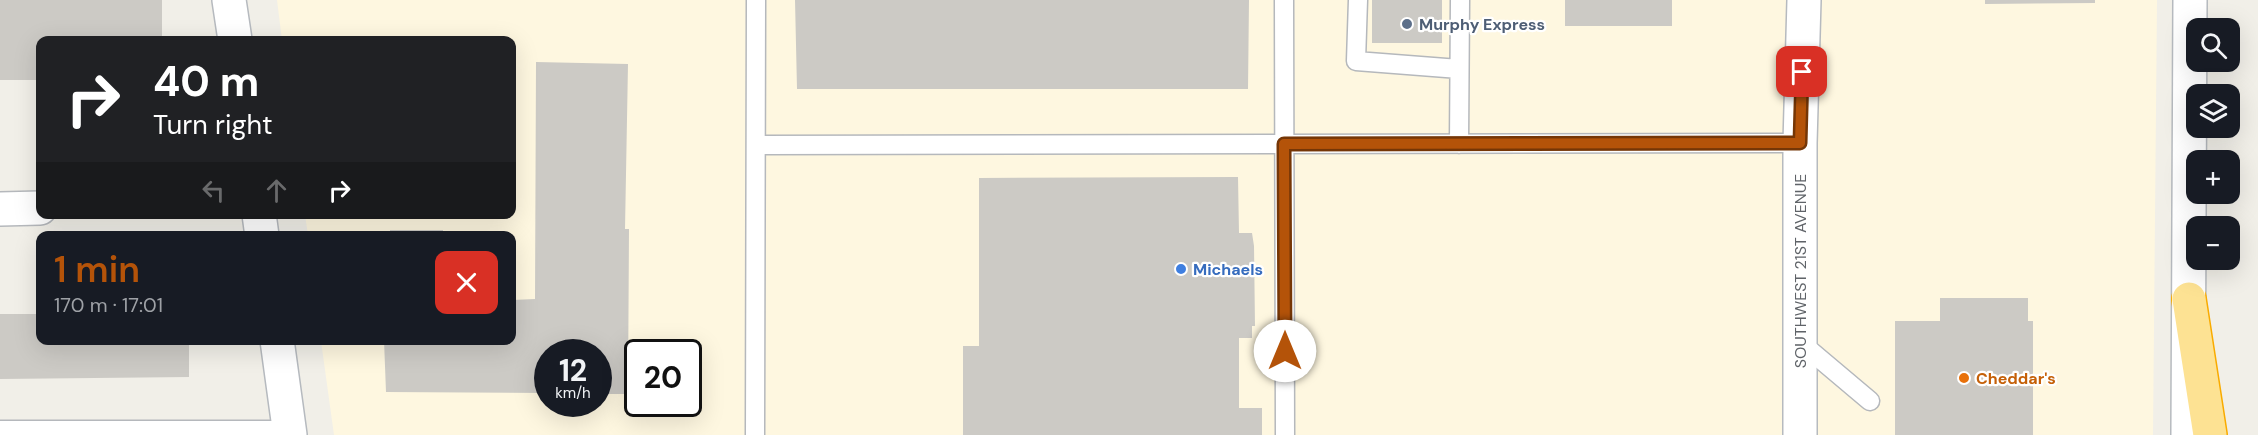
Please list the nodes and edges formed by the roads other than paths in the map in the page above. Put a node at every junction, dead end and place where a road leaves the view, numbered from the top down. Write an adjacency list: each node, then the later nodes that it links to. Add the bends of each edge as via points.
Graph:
1 (230, 0): 8 (street)
2 (756, 0): 13 (lane)
3 (1284, 0): 11 (lane)
4 (1804, 0): 10 (street, SOUTHWEST 21ST AVENUE)
5 (2190, 0): 16 (street)
6 (1363, 3): 9 (lane, via 1356,61)
7 (1454, 3): 9 (lane)
8 (234, 36)
9 (1459, 69): 12 (lane)
10 (1800, 143): 12 (lane); 17 (street, SOUTHWEST 21ST AVENUE)
11 (1284, 144): 12 (lane); 13 (lane); 23 (lane)
12 (1459, 144)
13 (756, 145): 22 (lane)
14 (0, 208): 15 (street)
15 (36, 208)
16 (2189, 299): 25 (street); 26 (highway)
17 (1800, 342): 19 (lane); 24 (street, SOUTHWEST 21ST AVENUE)
18 (278, 345): 21 (street)
19 (1870, 401)
20 (0, 430): 21 (lane)
21 (290, 432)
22 (755, 435)
23 (1286, 435)
24 (1800, 435)
25 (2188, 435)
26 (2210, 435)

